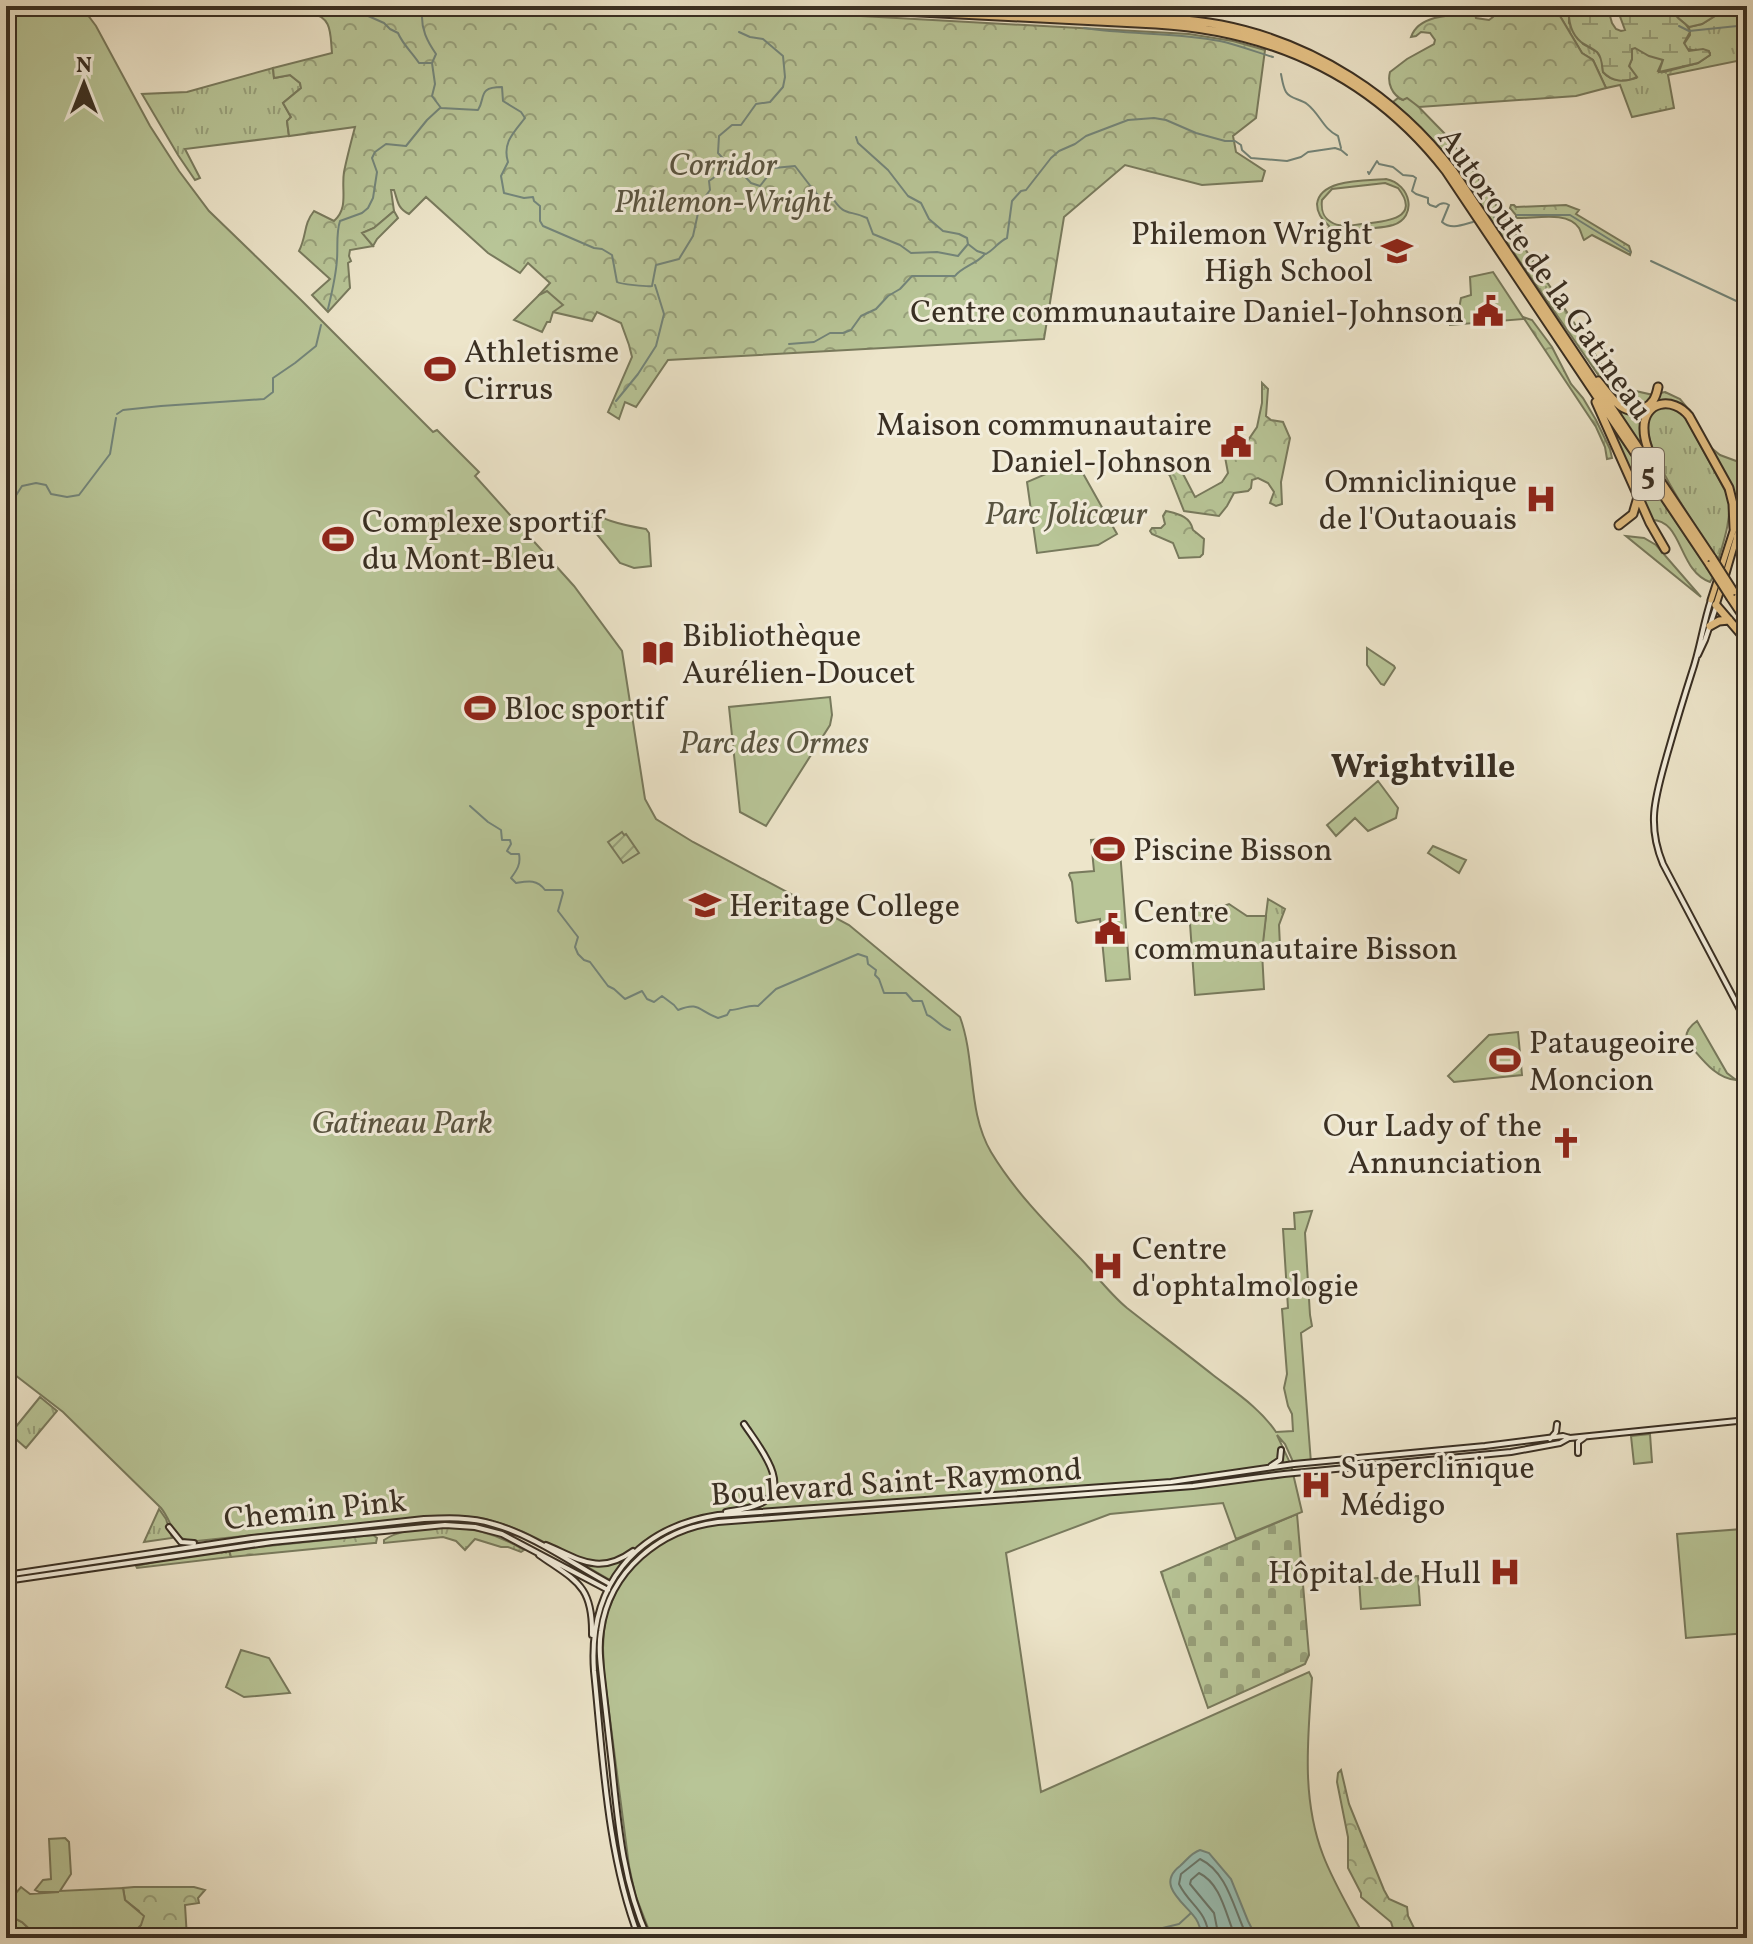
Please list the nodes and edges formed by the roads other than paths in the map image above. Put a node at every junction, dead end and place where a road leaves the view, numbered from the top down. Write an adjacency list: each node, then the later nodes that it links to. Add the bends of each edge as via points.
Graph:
1 (803, 6): 4 (highway, Autoroute de la Gatineau / 5, via 1188,26 1249,38 1317,64 1374,100 1428,149)
2 (911, 6): 3 (highway, Autoroute de la Gatineau / 5, via 1208,23 1268,38 1326,62 1390,105 1434,148)
3 (1574, 351): 5 (highway, via 1627,410 1648,406); 6 (highway, Autoroute de la Gatineau / 5)
4 (1587, 382): 7 (highway); 15 (highway, Autoroute de la Gatineau / 5)
5 (1658, 387)
6 (1667, 492): 11 (highway, via 1644,429 1649,412 1665,403 1689,416 1726,481); 15 (highway, Autoroute de la Gatineau / 5)
7 (1638, 497): 10 (highway, via 1634,512); 13 (highway)
8 (1747, 497): 9 (main road)
9 (1742, 512): 11 (main road); 12 (main road)
10 (1619, 525)
11 (1734, 528): 17 (main road)
12 (1737, 537): 14 (highway); 17 (main road)
13 (1665, 549)
14 (1747, 561)
15 (1711, 562): 16 (highway, Autoroute de la Gatineau / 5, bridge)
16 (1732, 594): 18 (highway, Autoroute de la Gatineau / 5); 20 (highway, Autoroute de la Gatineau / 5)
17 (1713, 603): 19 (highway); 21 (main road); 23 (main road)
18 (1747, 611)
19 (1729, 620): 21 (highway); 22 (highway)
20 (1747, 622)
21 (1710, 626): 23 (main road)
22 (1747, 641)
23 (1696, 661): 24 (main road, via 1655,794 1653,828 1663,864)
24 (1747, 1023)
25 (1747, 1420): 28 (main road, Boulevard Saint-Raymond)
26 (744, 1424): 34 (main road, via 773,1472 772,1492 757,1505)
27 (1557, 1424): 30 (main road)
28 (1587, 1435): 29 (main road, Boulevard Saint-Raymond); 32 (main road, via 1578,1442)
29 (1570, 1438): 30 (main road, Boulevard Saint-Raymond); 43 (main road, Boulevard Saint-Raymond, via 1516,1452 1193,1486 707,1523 651,1548)
30 (1550, 1439): 33 (main road, Boulevard Saint-Raymond)
31 (1281, 1450): 33 (main road, via 1278,1462)
32 (1578, 1453)
33 (1264, 1469): 34 (main road, Boulevard Saint-Raymond, via 1171,1482)
34 (700, 1518): 38 (main road, Boulevard Saint-Raymond)
35 (169, 1527): 36 (main road, via 184,1543)
36 (252, 1538): 37 (main road, Chemin Pink, via 452,1518 493,1524); 40 (main road, Chemin Pink)
37 (529, 1538): 38 (main road, via 599,1565 620,1560); 42 (main road, Chemin Pink)
38 (645, 1543): 42 (main road, Boulevard Saint-Raymond)
39 (528, 1546): 41 (main road, Chemin Pink, via 475,1527 429,1525); 42 (main road, Chemin Pink); 44 (main road, via 585,1593 592,1611)
40 (6, 1575)
41 (6, 1581)
42 (609, 1587): 43 (main road, Chemin Pink); 44 (main road, Boulevard Saint-Raymond, via 597,1616)
43 (615, 1590): 46 (main road, Boulevard Saint-Raymond, via 601,1630 602,1673 622,1851 631,1896)
44 (593, 1656): 45 (main road, Boulevard Saint-Raymond, via 615,1850)
45 (639, 1938)
46 (648, 1938)

